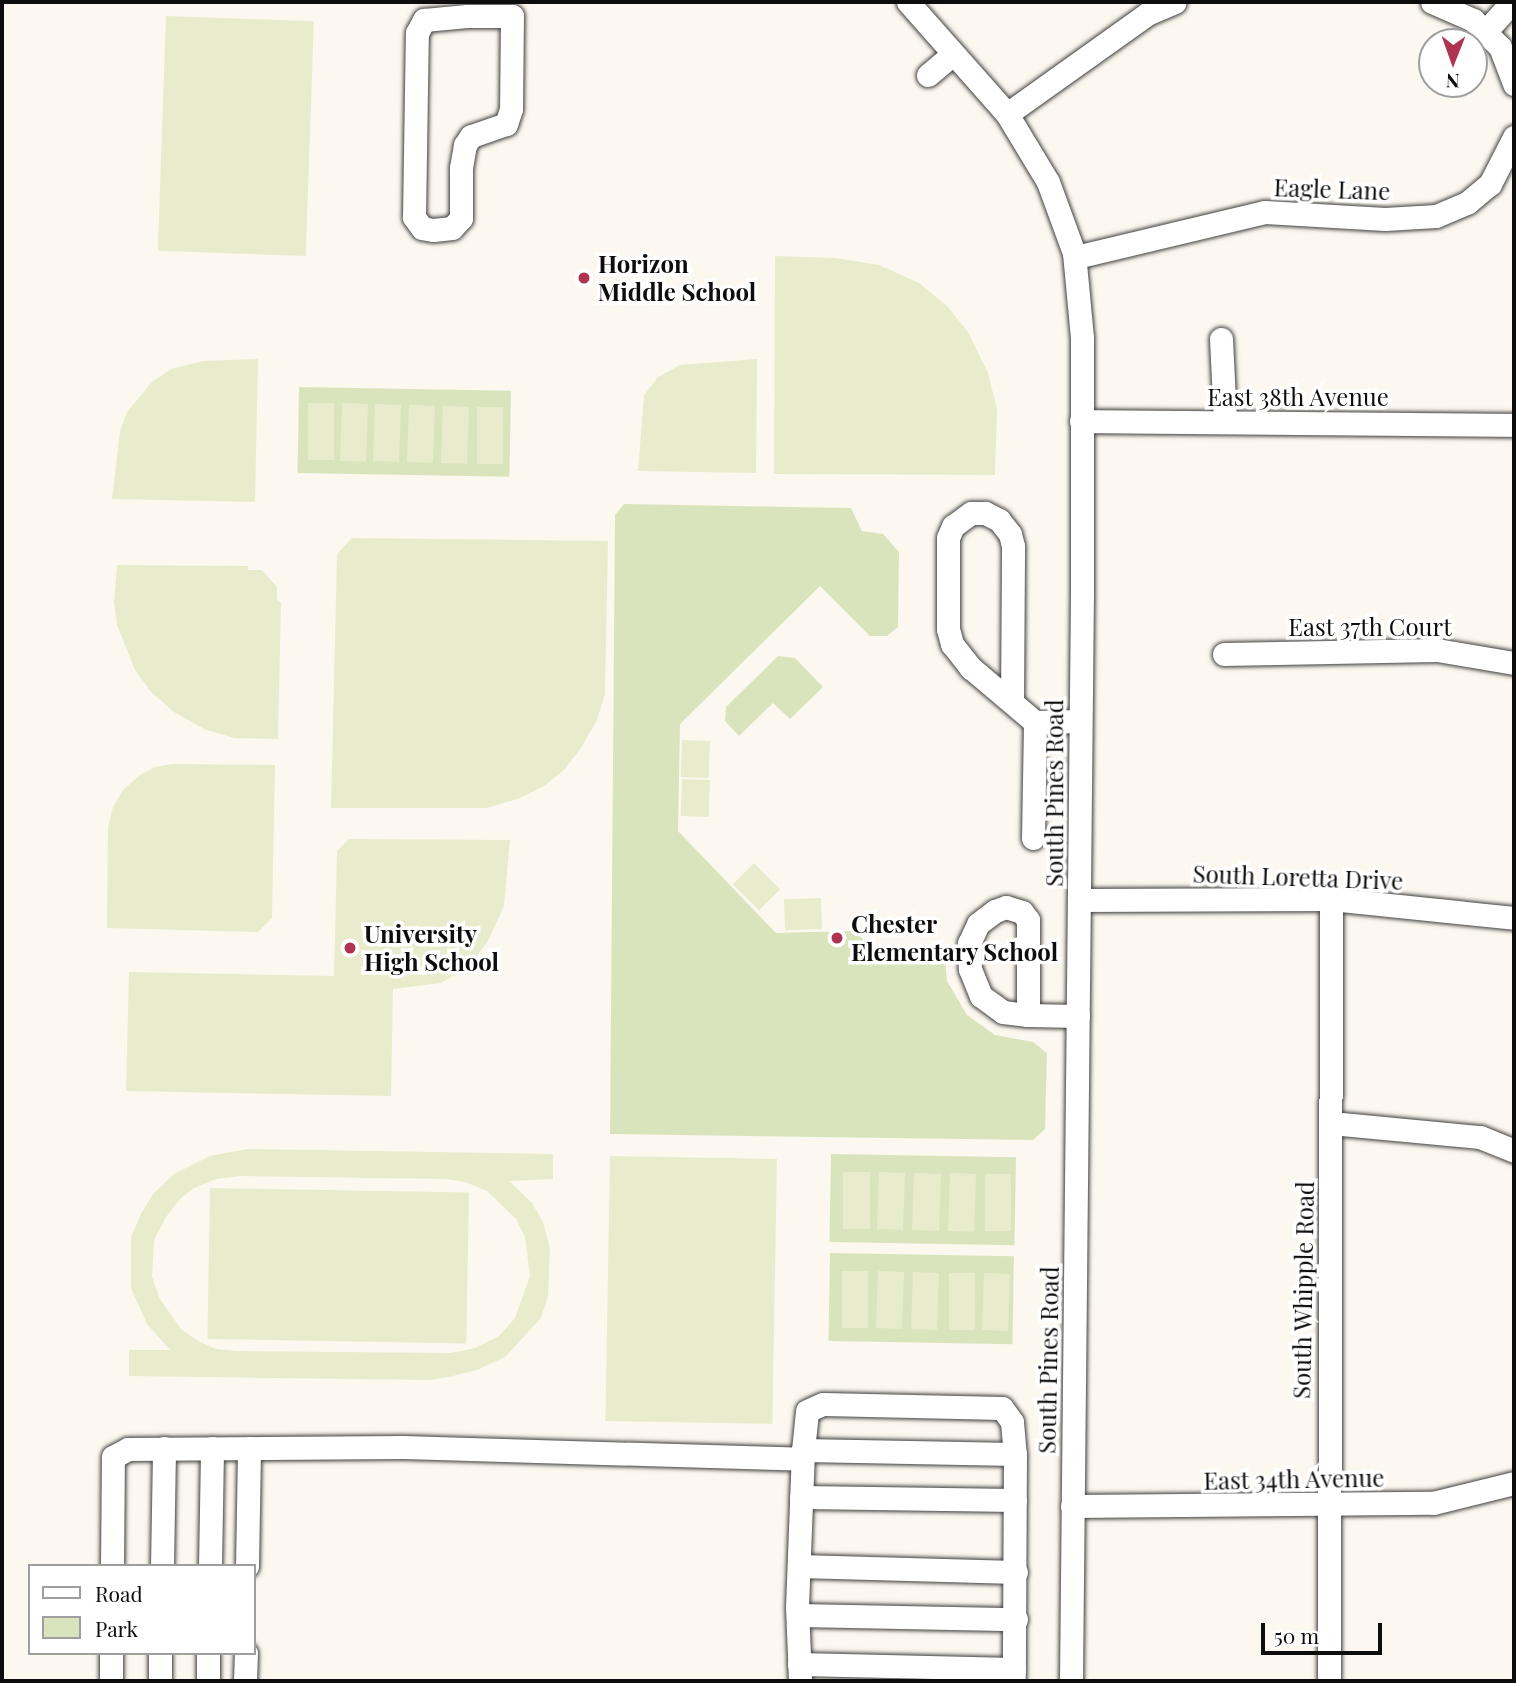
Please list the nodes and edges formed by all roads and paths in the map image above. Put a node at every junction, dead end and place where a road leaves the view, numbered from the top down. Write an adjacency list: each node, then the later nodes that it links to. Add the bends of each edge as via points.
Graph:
1 (908, 2): 9 (street, South Pines Road)
2 (1175, 2): 12 (street, via 1147,14)
3 (1432, 2): 6 (street)
4 (1512, 2): 7 (street)
5 (512, 9): 5 (street, via 509,119 500,127 471,136 465,145 458,224 442,230 422,228 414,217 417,33 424,20)
6 (1481, 28)
7 (1488, 29)
8 (1488, 35): 11 (street, via 1500,47)
9 (953, 54): 10 (street); 12 (street, South Pines Road)
10 (928, 75)
11 (1514, 84)
12 (1006, 114): 14 (street, South Pines Road, via 1048,182)
13 (1514, 137): 14 (street, Eagle Lane, via 1490,184 1467,203 1436,216 1385,219 1265,212 1076,257)
14 (1074, 253): 16 (street, South Pines Road, via 1082,338)
15 (1221, 339): 17 (street)
16 (1081, 421): 17 (street, East 38th Avenue); 22 (street, South Pines Road)
17 (1225, 422): 18 (street, East 38th Avenue)
18 (1514, 425)
19 (1224, 654): 20 (street, East 37th Court, via 1437,650)
20 (1514, 663)
21 (1012, 701): 21 (street, via 956,651 948,637 948,538 965,515 985,513 999,520 1010,534); 23 (street)
22 (1080, 721): 23 (street); 26 (street, South Pines Road)
23 (1035, 722): 24 (street)
24 (1033, 838)
25 (1331, 899): 26 (street, South Loretta Drive); 27 (street, South Loretta Drive); 30 (street, South Whipple Road)
26 (1079, 900): 29 (street, South Pines Road)
27 (1514, 918)
28 (1028, 1015): 28 (street, via 992,1006 981,996 970,968 969,943 978,924 996,911 1015,908 1028,920); 29 (street)
29 (1078, 1016): 40 (street, South Pines Road)
30 (1331, 1123): 31 (street, via 1480,1137); 41 (street, South Whipple Road)
31 (1514, 1151)
32 (164, 1448): 33 (street); 42 (street, via 128,1449 113,1457); 43 (street)
33 (212, 1448): 34 (street); 44 (street)
34 (249, 1448): 36 (street); 45 (street)
35 (1015, 1454): 36 (street); 36 (street, via 1012,1422 1002,1408 823,1404 807,1411); 39 (street)
36 (803, 1455): 38 (street)
37 (1514, 1483): 41 (street, East 34th Avenue, via 1433,1503)
38 (801, 1497): 39 (street); 46 (street)
39 (1015, 1500): 47 (street)
40 (1072, 1506): 41 (street, East 34th Avenue); 60 (street, South Pines Road)
41 (1327, 1506): 61 (street, South Whipple Road)
42 (112, 1564)
43 (162, 1564)
44 (210, 1564)
45 (247, 1564)
46 (799, 1566): 47 (street); 48 (street)
47 (1016, 1572): 49 (street)
48 (798, 1615): 49 (street); 54 (street)
49 (1016, 1619): 55 (street)
50 (111, 1655): 56 (street)
51 (160, 1655): 57 (street)
52 (208, 1655): 58 (street)
53 (246, 1655): 59 (street)
54 (800, 1673): 55 (street)
55 (1014, 1675)
56 (111, 1681)
57 (160, 1681)
58 (208, 1681)
59 (245, 1681)
60 (1071, 1681)
61 (1329, 1681)

